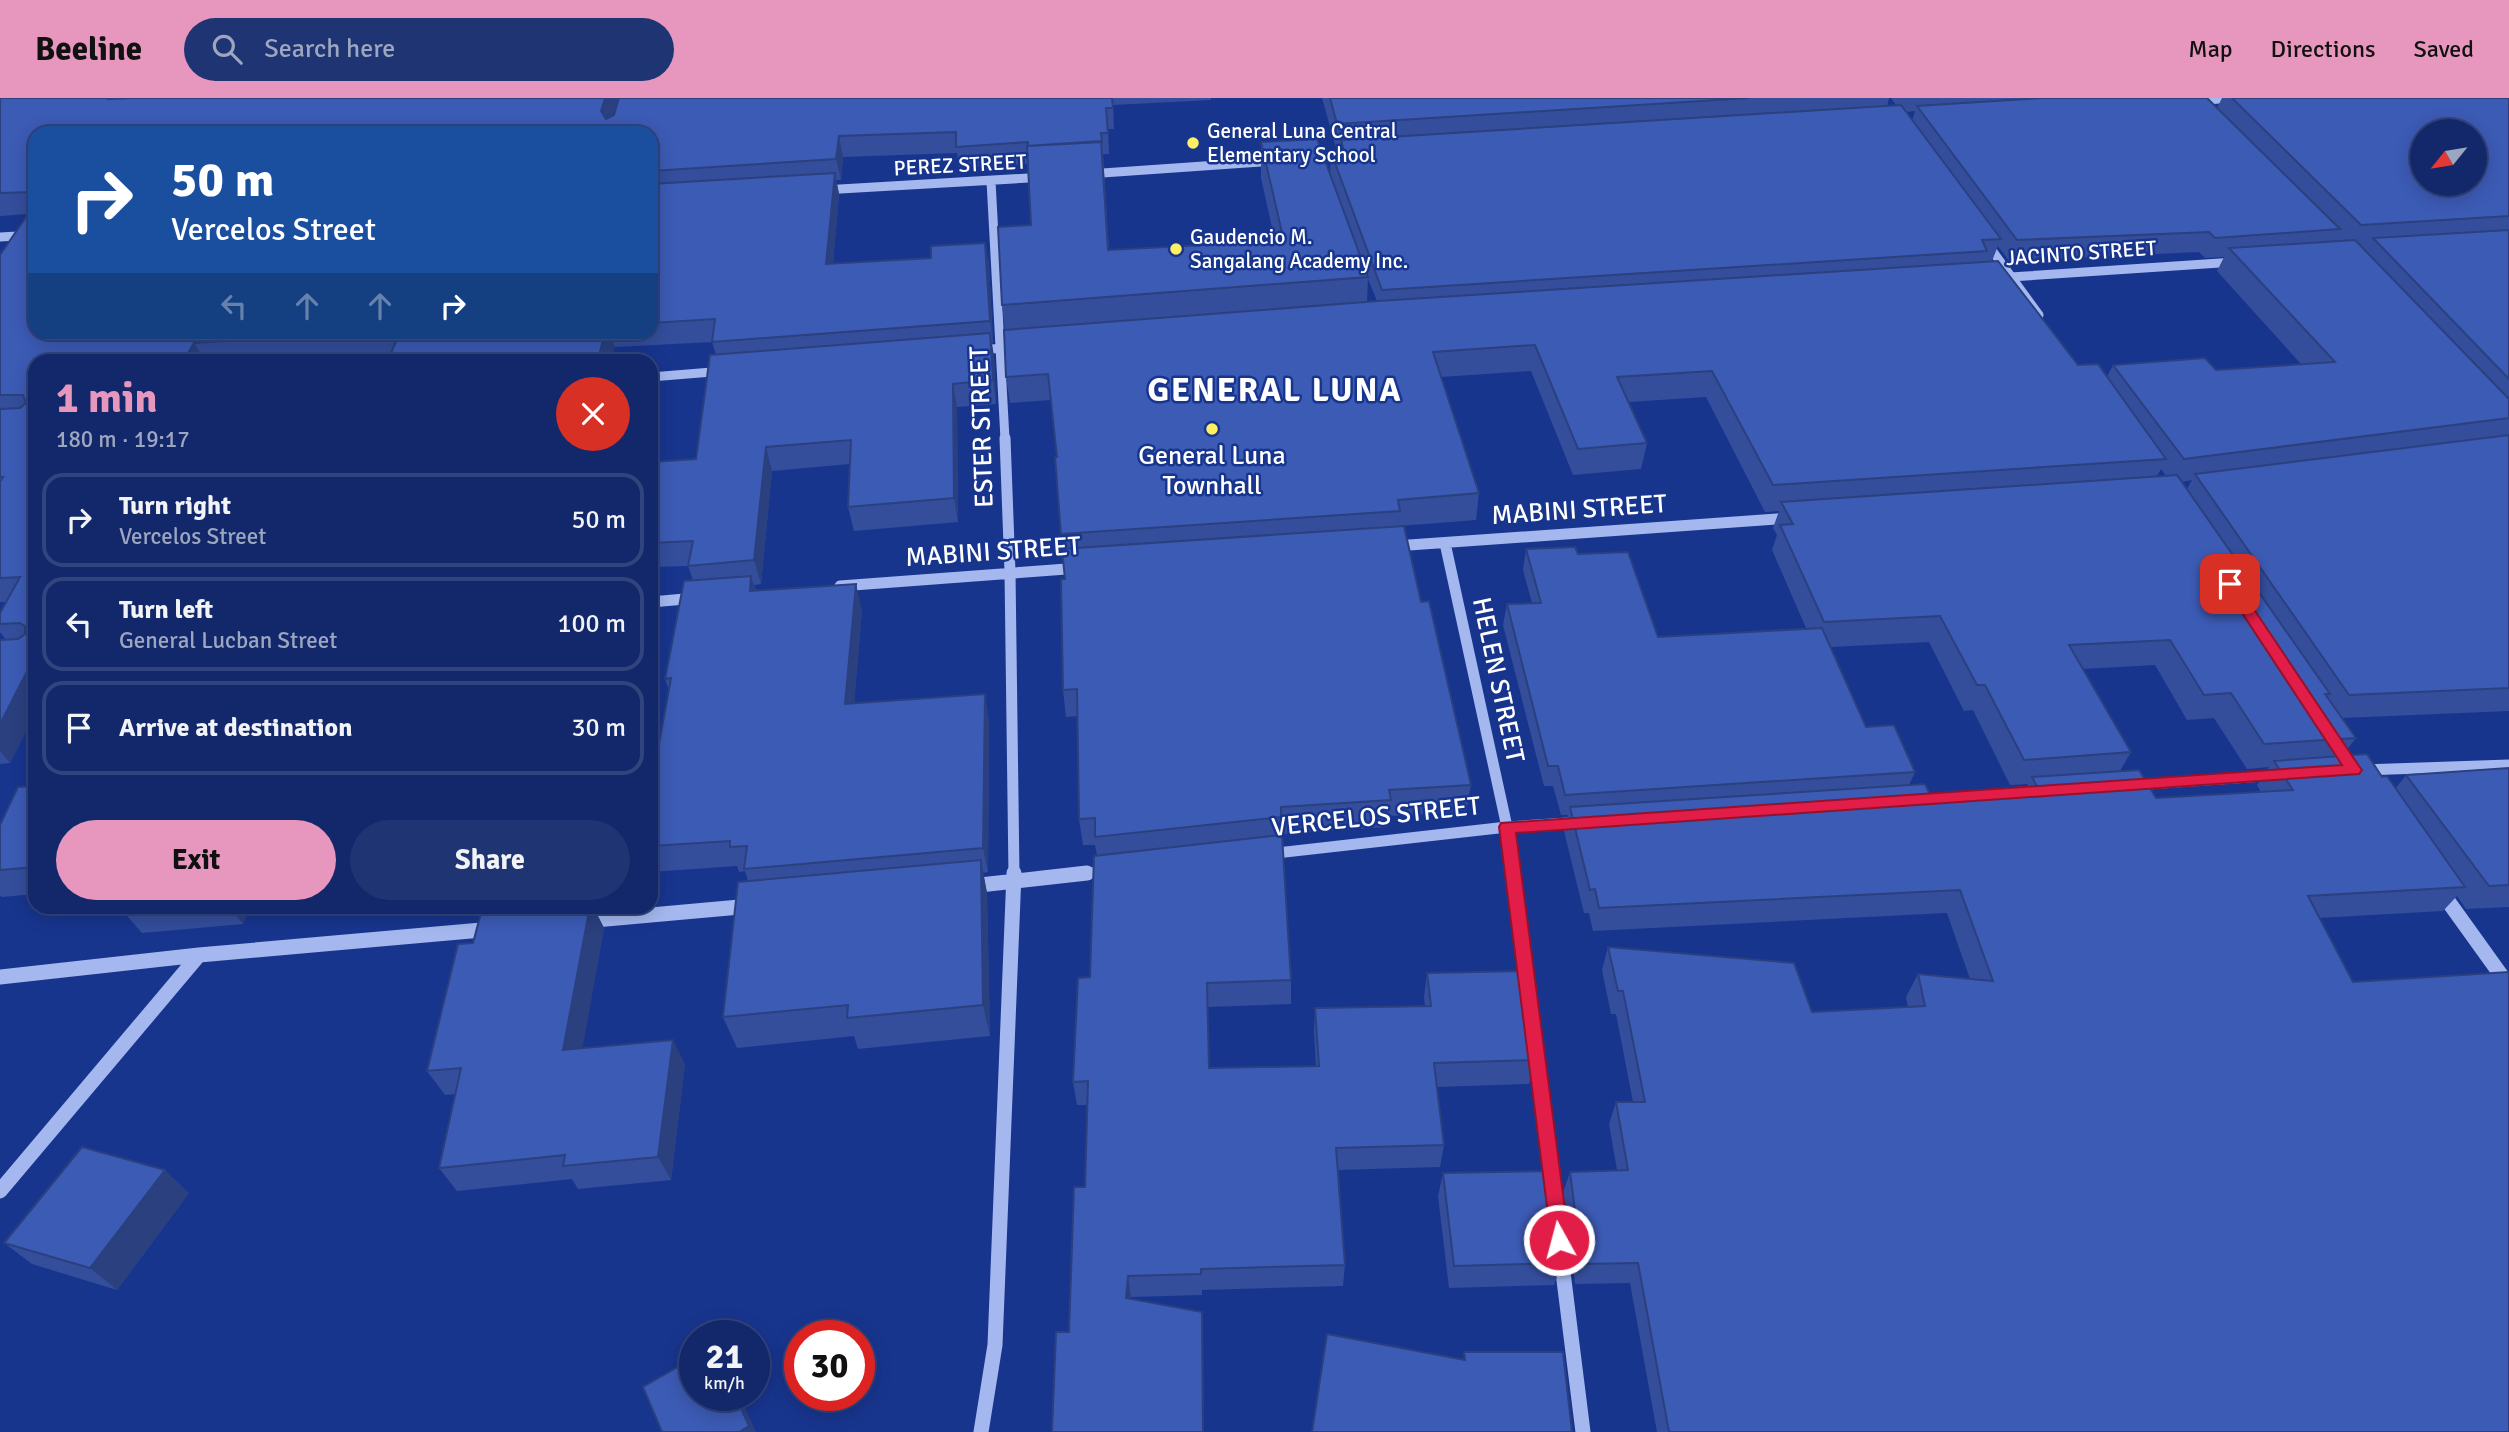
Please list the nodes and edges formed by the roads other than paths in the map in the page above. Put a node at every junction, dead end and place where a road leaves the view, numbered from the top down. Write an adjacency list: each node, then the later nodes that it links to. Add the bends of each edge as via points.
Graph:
1 (2234, 98): 2 (street)
2 (2192, 101): 3 (street); 4 (street)
3 (2179, 102)
4 (2202, 110)
5 (1290, 160): 6 (street)
6 (1072, 175)
7 (1059, 176): 8 (street, PEREZ STREET)
8 (991, 181): 9 (street, PEREZ STREET); 18 (street, ESTER STREET)
9 (814, 190)
10 (1979, 231): 14 (street)
11 (28, 235): 12 (street)
12 (0, 237)
13 (2246, 261): 14 (street, JACINTO STREET)
14 (2011, 277): 15 (street, JACINTO STREET); 16 (street)
15 (1984, 279)
16 (2044, 322)
17 (1029, 346): 18 (street)
18 (1002, 348): 19 (street); 26 (street, ESTER STREET)
19 (961, 351)
20 (732, 370): 21 (street)
21 (658, 376)
22 (1807, 517): 23 (street, MABINI STREET)
23 (1445, 542): 24 (street, MABINI STREET); 37 (street, HELEN STREET)
24 (1377, 547)
25 (1092, 567): 26 (street, MABINI STREET)
26 (1010, 572): 27 (street, MABINI STREET); 41 (street, ESTER STREET)
27 (831, 587)
28 (706, 597): 29 (street)
29 (658, 601)
30 (2509, 765): 32 (street)
31 (2285, 775): 33 (street)
32 (2358, 775)
33 (2120, 786)
34 (2052, 790): 35 (street)
35 (1900, 801)
36 (1598, 821): 37 (street, VERCELOS STREET)
37 (1507, 827): 38 (street, VERCELOS STREET); 53 (street)
38 (1247, 856)
39 (1124, 870): 41 (street)
40 (2431, 878): 50 (street)
41 (1014, 882): 42 (street); 52 (street, ESTER STREET, via 995,1345)
42 (959, 887)
43 (765, 904): 44 (street)
44 (658, 914)
45 (658, 914): 46 (street)
46 (572, 922)
47 (503, 928): 48 (street)
48 (199, 955): 49 (street); 51 (street)
49 (0, 977)
50 (2509, 986)
51 (0, 1191)
52 (981, 1432)
53 (1583, 1432)

